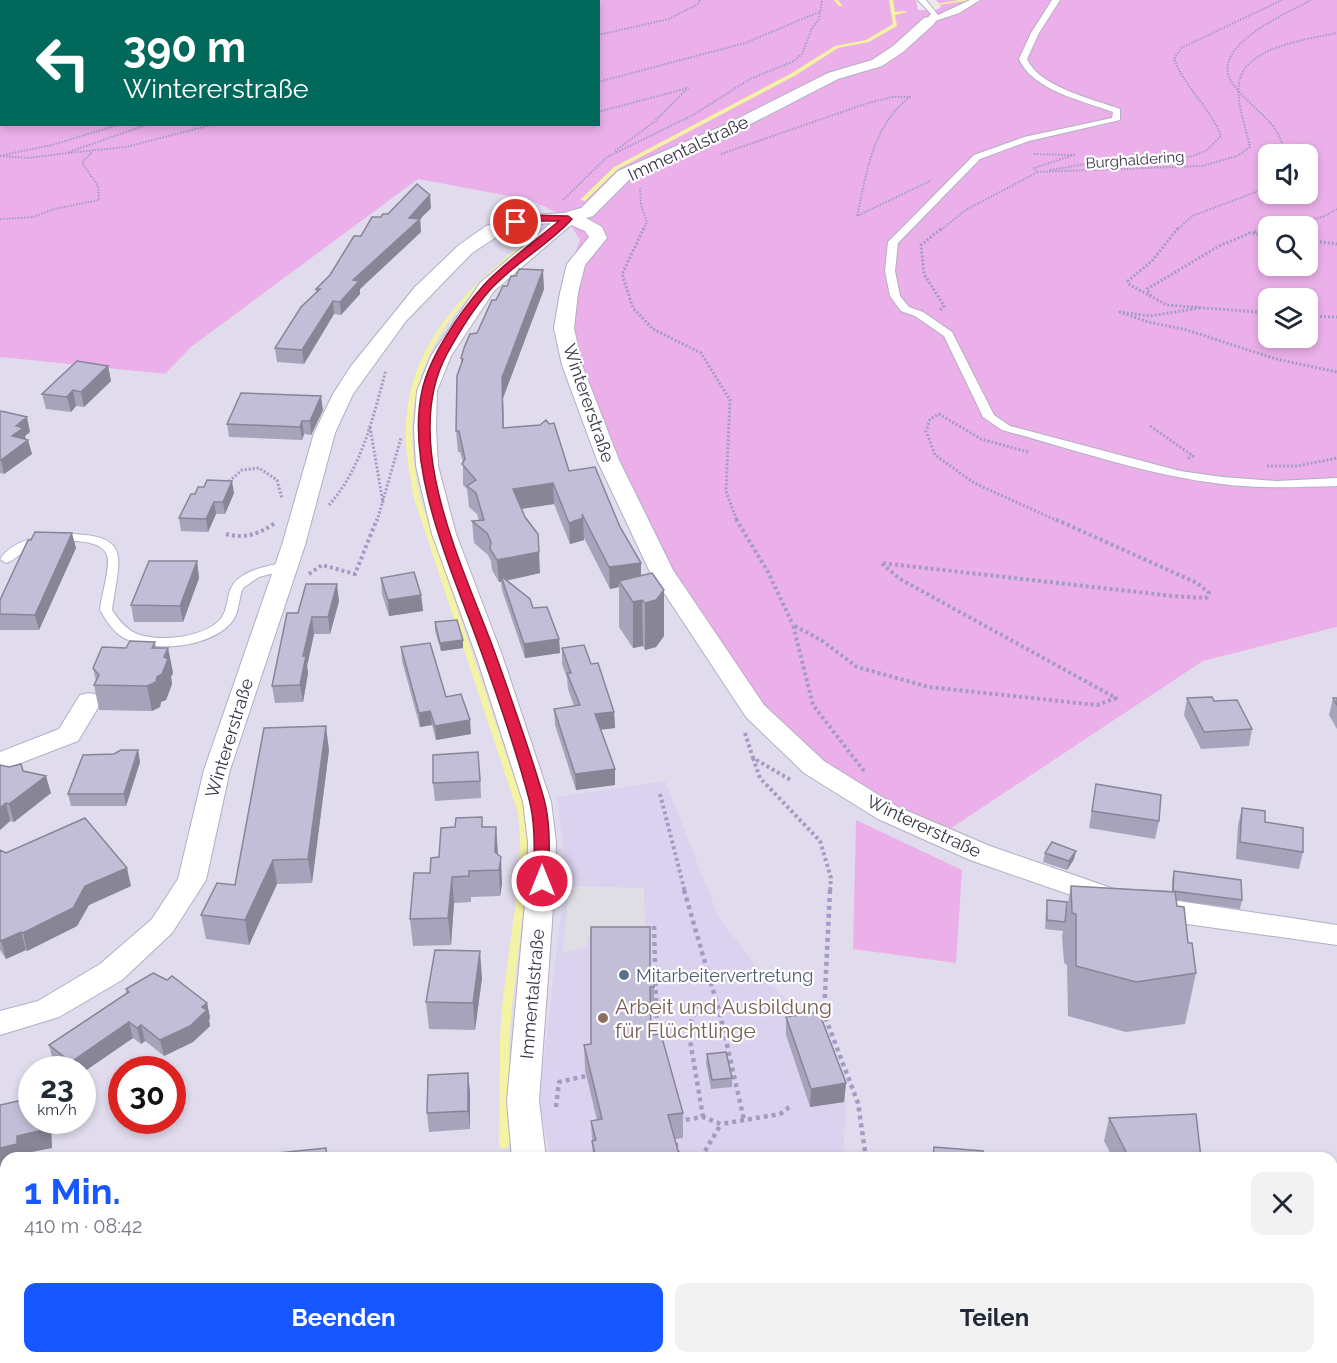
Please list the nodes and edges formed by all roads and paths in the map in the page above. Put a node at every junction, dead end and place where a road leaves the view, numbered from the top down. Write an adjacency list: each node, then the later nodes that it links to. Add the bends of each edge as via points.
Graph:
1 (700, 0): 11 (path, via 669,20)
2 (822, 0): 8 (path)
3 (922, 0): 9 (lane, via 935,14)
4 (976, 0): 9 (lane, Immentalstraße)
5 (1056, 0): 25 (lane, via 1028,46 1023,59 1026,66 1042,82 1116,111 1116,120 993,148)
6 (1282, 0): 26 (path, Burghaldering, via 1181,48 1174,58 1178,72 1218,124 1221,136 1206,150 1189,157 1091,163)
7 (1311, 0): 13 (path, via 1244,40 1228,58 1226,72)
8 (820, 11): 12 (path, via 745,43); 24 (path, via 802,54 794,61 750,79 693,115)
9 (929, 21): 32 (street, Immentalstraße, via 877,63 833,76 733,127 624,175 587,212)
10 (1337, 33): 13 (path, via 1292,42 1246,64 1239,81)
11 (600, 35)
12 (600, 80)
13 (1241, 97): 18 (path, via 1259,108); 26 (path, via 1250,147 1237,156 1202,166)
14 (600, 111): 24 (path, via 689,87 654,122)
15 (114, 126): 23 (path)
16 (143, 126): 20 (path)
17 (207, 126): 19 (path)
18 (1286, 144)
19 (93, 152): 20 (path); 31 (path, via 82,163 98,186 99,200 33,217)
20 (58, 154): 23 (path)
21 (721, 154): 25 (path, via 868,103 910,97 898,104 878,134 857,216 952,169)
22 (1031, 154): 26 (path, via 1074,155 1034,168)
23 (0, 156)
24 (607, 157): 32 (path, via 559,204)
25 (967, 166): 51 (lane, via 893,242 890,271 895,296 905,309 948,334 989,417 1006,428 1179,474 1277,485)
26 (1037, 172): 40 (path, Burghaldering, via 964,211 921,245 922,268 928,285 940,295)
27 (633, 191): 59 (path, via 640,183 647,222 622,274 633,308 652,329 702,353 730,400 726,491 736,522 768,572)
28 (1258, 191): 38 (path, via 1192,216 1179,227 1152,261 1128,281)
29 (1337, 209): 30 (path)
30 (1318, 218)
31 (0, 219)
32 (568, 219): 56 (street, Wintererstraße, via 528,218 484,235 450,262 386,336 342,393 331,416); 64 (street, Wintererstraße, via 588,224 598,238 576,264 569,293 564,328 572,365 608,460 661,570 755,711 814,767); 78 (street, Immentalstraße, via 487,287 461,322 427,391 425,429 427,466 444,534 537,802 542,881 523,1101)
33 (1258, 231): 34 (path)
34 (1250, 233): 35 (path); 38 (path, via 1219,246 1147,289)
35 (1258, 234)
36 (1318, 241): 37 (path)
37 (1337, 244)
38 (1151, 297): 39 (path, via 1167,305)
39 (1210, 307): 41 (path); 44 (path, via 1150,316 1120,312 1276,359)
40 (942, 308)
41 (1258, 312)
42 (1318, 316): 43 (path)
43 (1337, 317)
44 (1337, 372)
45 (372, 420): 46 (path)
46 (370, 426): 53 (path); 56 (path, via 339,495)
47 (1150, 426): 50 (path, via 1193,456)
48 (405, 431): 53 (path, via 397,446)
49 (1034, 453): 59 (path, via 999,447 965,434 939,414 930,419 926,431 935,455 974,483 1197,583 1209,593 1206,598 881,563 900,579 1116,698 1097,705 929,687 857,667)
50 (1181, 462)
51 (1337, 482)
52 (225, 485): 54 (path, via 242,470 259,468 277,480)
53 (383, 505): 58 (path, via 356,574 322,565)
54 (286, 516): 55 (path, via 258,535 238,538); 56 (path)
55 (226, 534)
56 (297, 538): 58 (street, Wintererstraße)
57 (6, 559): 58 (lane, via 32,542 57,537 105,544 114,562 106,610 117,627 132,637 151,642 179,641 212,630 227,619 238,586 256,573)
58 (294, 572): 68 (street, Wintererstraße, via 217,770 192,880 162,926 111,972 48,1010)
59 (793, 625): 64 (path, via 813,705 883,796)
60 (88, 700): 62 (street, via 69,735)
61 (753, 758): 81 (path, via 760,778 820,841 828,862 831,878 824,1014 858,1103)
62 (0, 762)
63 (660, 794): 74 (path, via 720,1014)
64 (888, 813): 66 (street, Wintererstraße, via 980,853 1110,898 1173,912)
65 (654, 926): 69 (path)
66 (1337, 935)
67 (699, 1005): 73 (path, via 688,1028)
68 (0, 1023)
69 (657, 1045)
70 (586, 1076): 72 (path, via 559,1082)
71 (792, 1105): 74 (path, via 780,1114)
72 (556, 1107)
73 (703, 1117): 75 (path); 76 (path)
74 (744, 1120): 76 (path)
75 (671, 1122)
76 (721, 1124): 80 (path)
77 (673, 1131): 79 (path)
78 (529, 1152)
79 (678, 1152)
80 (705, 1152)
81 (865, 1152)

